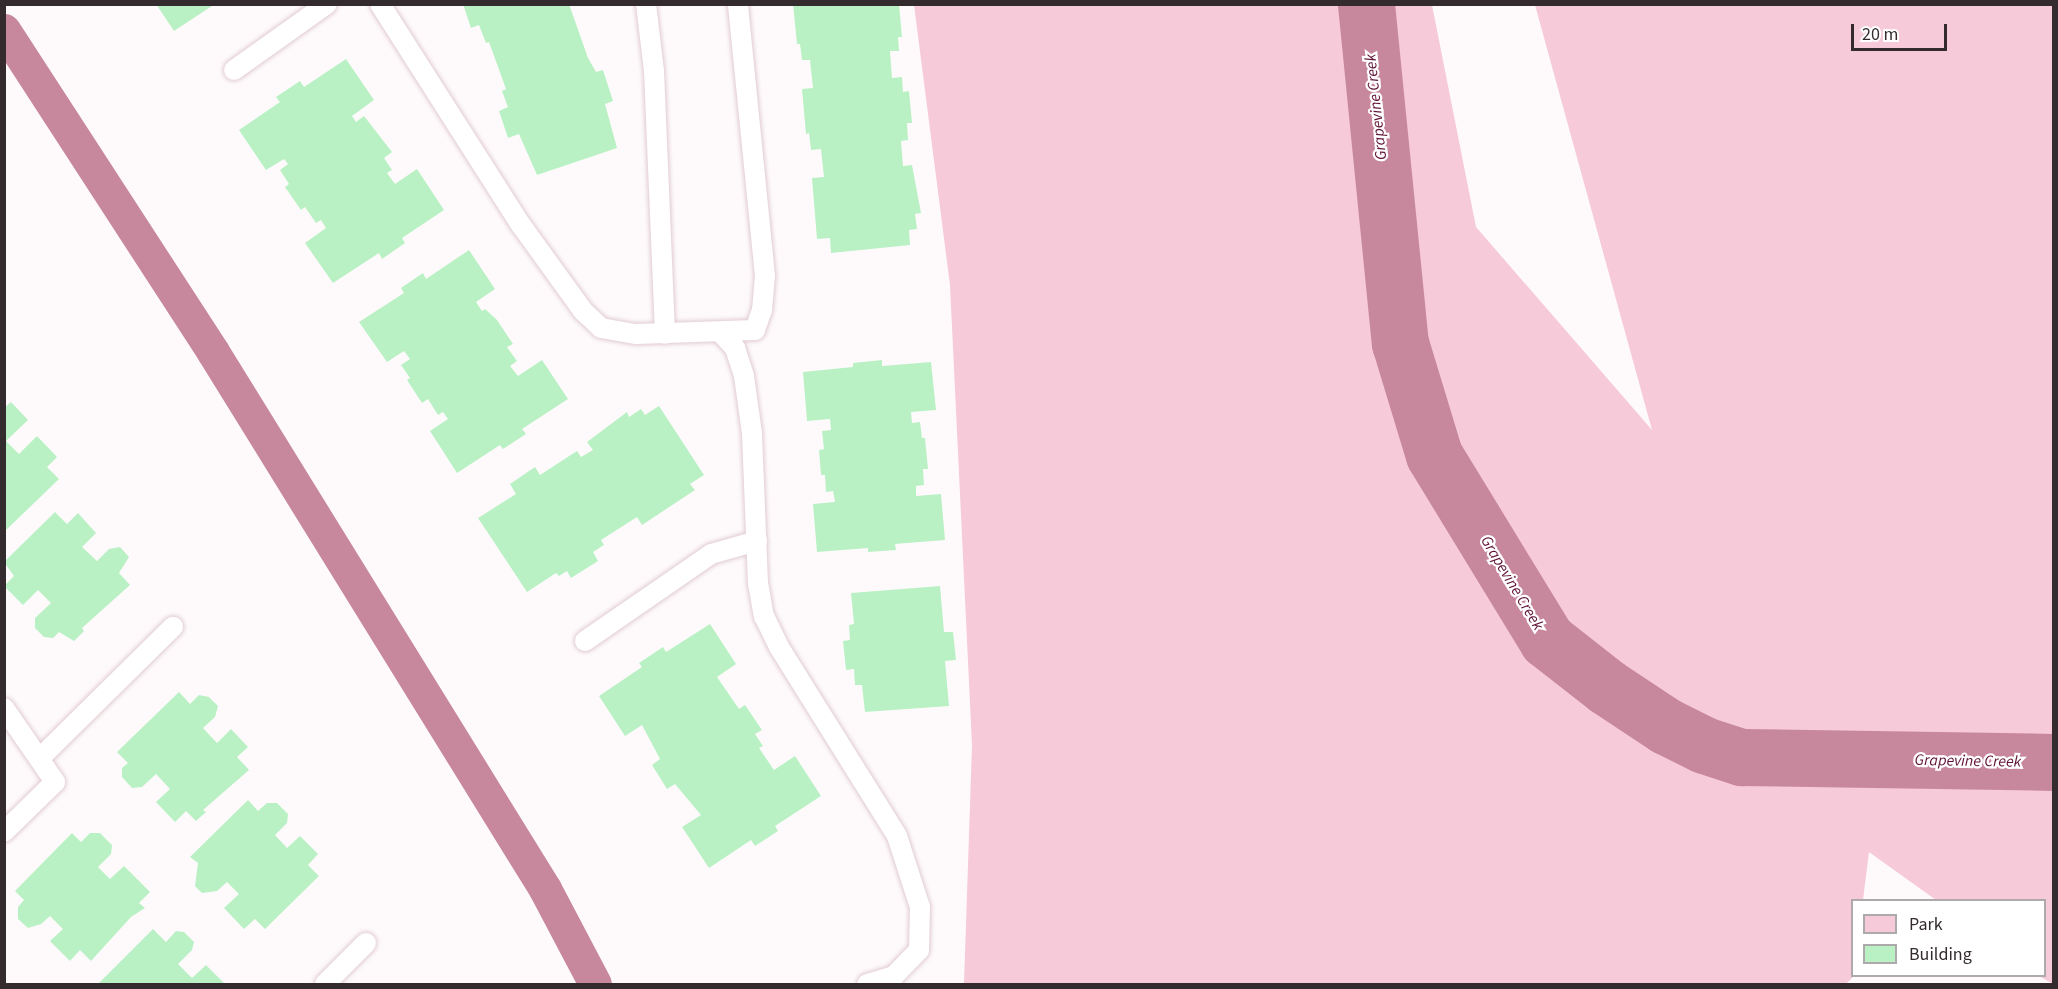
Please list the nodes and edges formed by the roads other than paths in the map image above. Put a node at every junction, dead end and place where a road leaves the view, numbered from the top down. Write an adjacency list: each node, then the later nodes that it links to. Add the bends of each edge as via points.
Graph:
1 (327, 4): 5 (lane)
2 (380, 4): 7 (lane, via 521,225 583,311 601,328)
3 (645, 4): 7 (lane, via 654,71)
4 (738, 4): 6 (lane, via 765,276 762,310 755,330)
5 (234, 70)
6 (721, 333): 7 (lane); 8 (lane, via 735,348 744,376 752,435)
7 (665, 334)
8 (757, 541): 10 (lane, via 711,554); 16 (lane, via 758,584 764,616 779,647 890,822 920,907 919,950 894,976)
9 (173, 627): 12 (lane)
10 (585, 640)
11 (4, 708): 12 (lane)
12 (40, 758): 13 (lane, via 55,782)
13 (4, 832)
14 (366, 943): 15 (lane)
15 (325, 984)
16 (867, 984)

